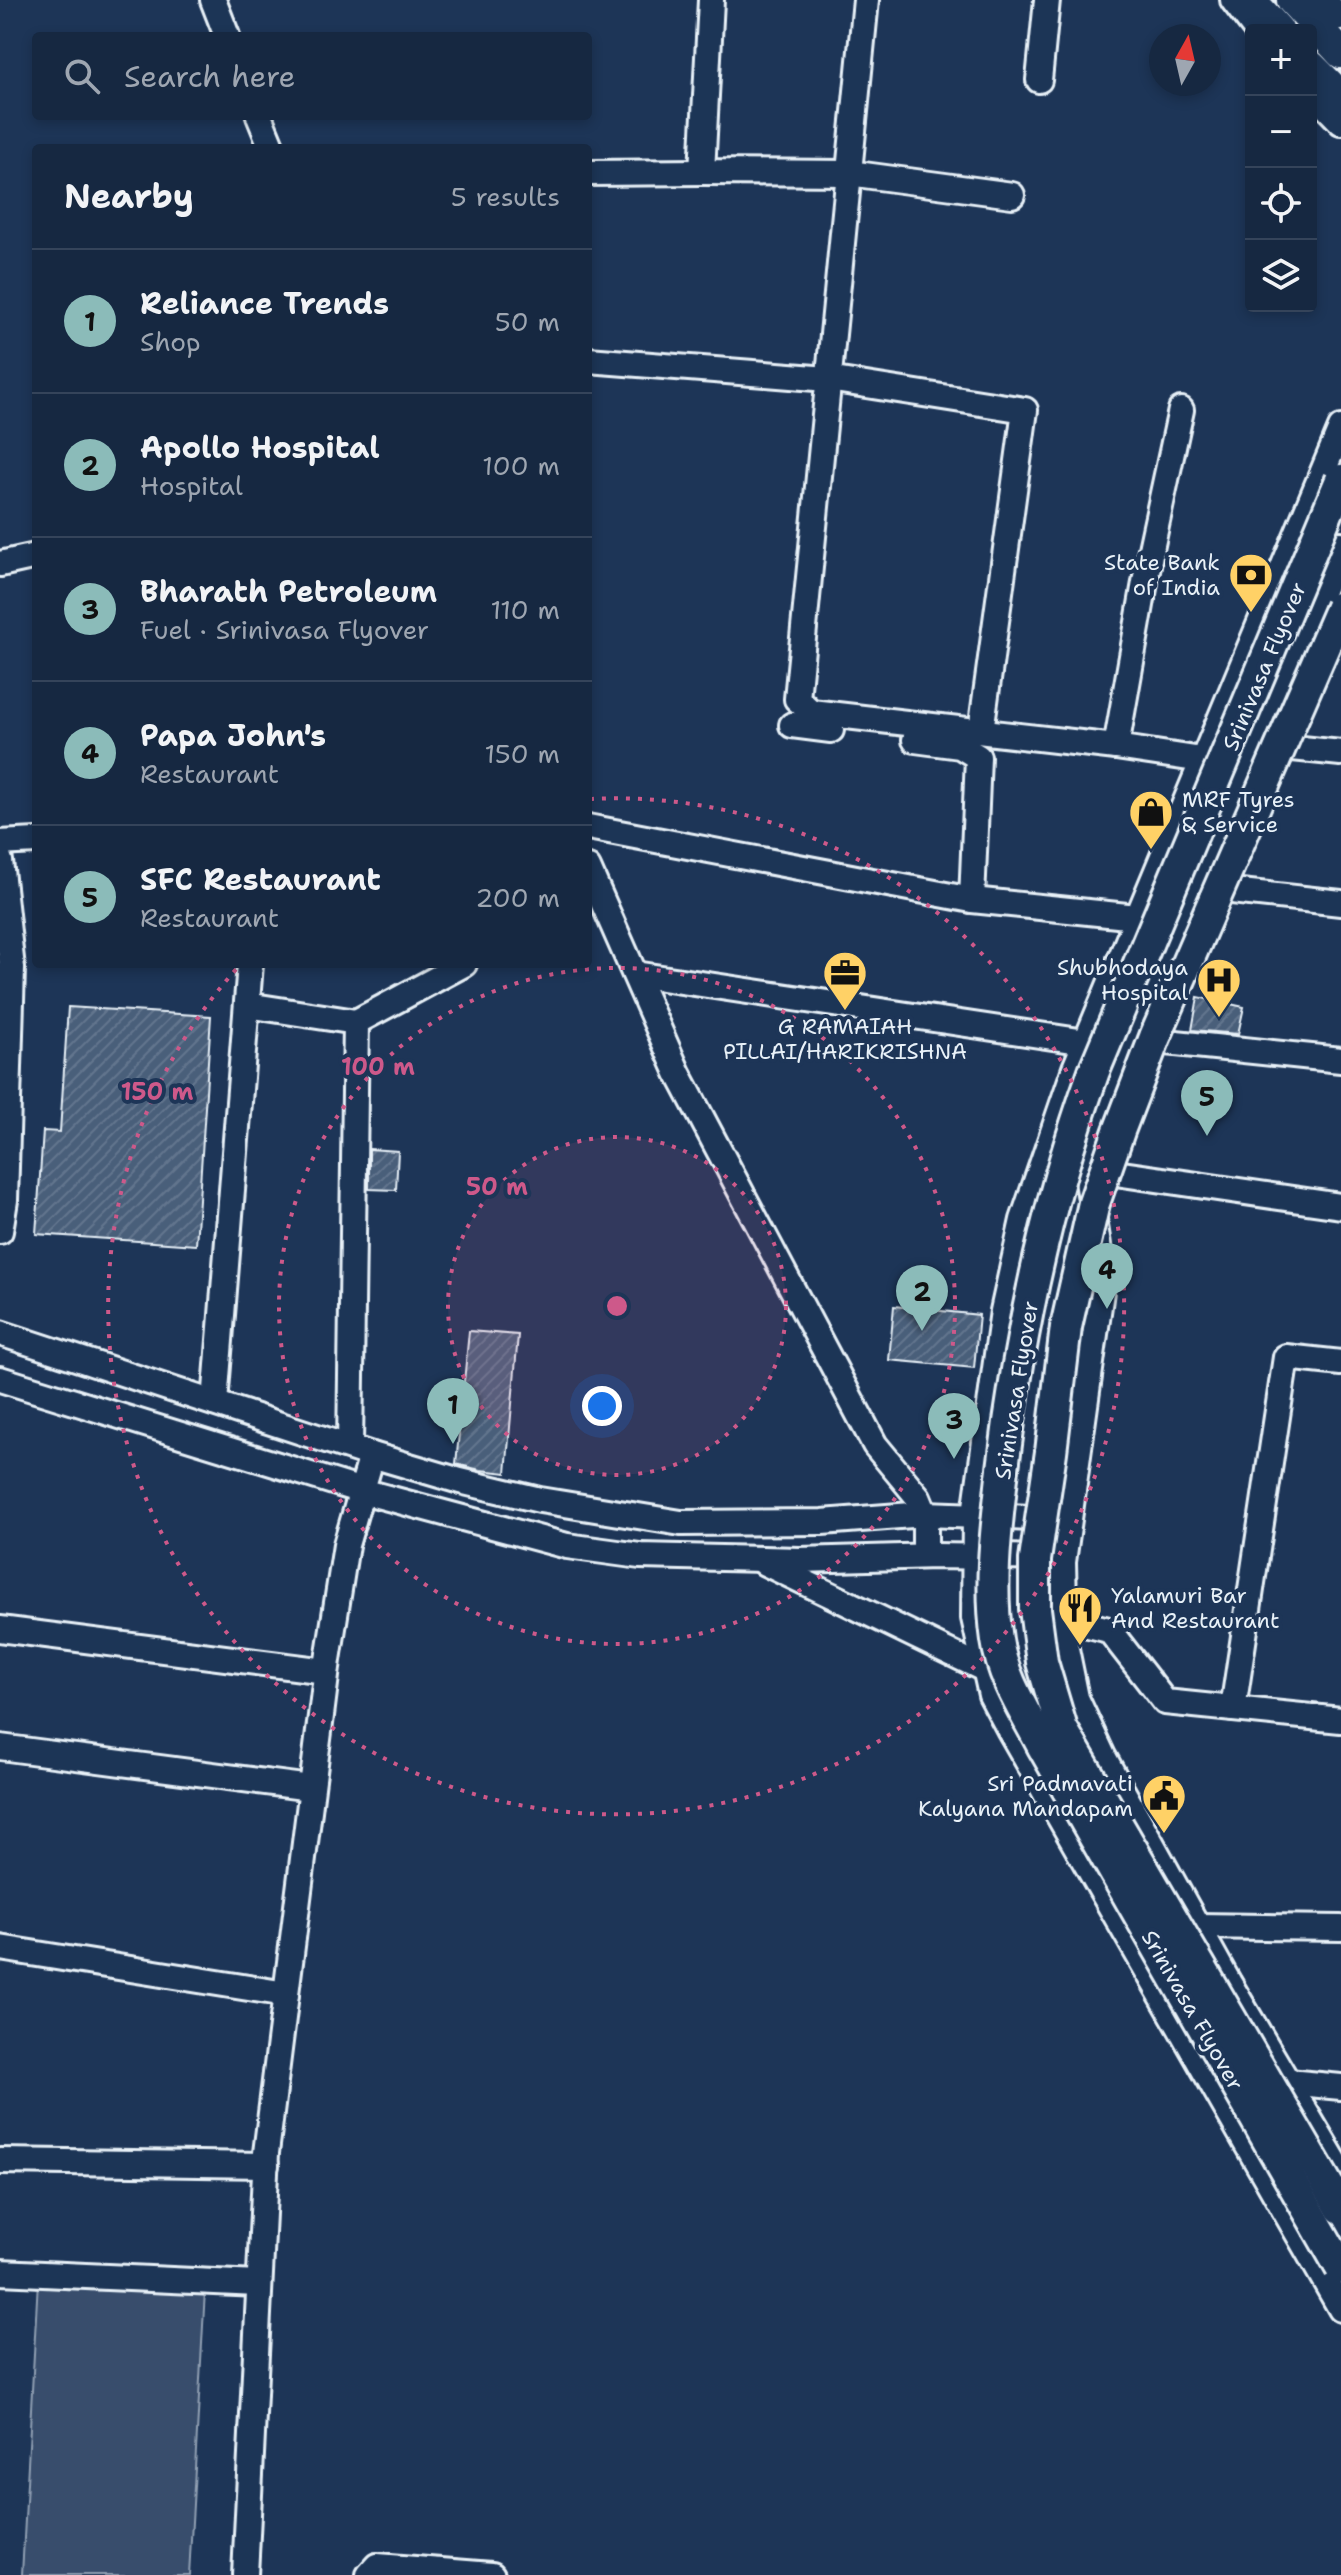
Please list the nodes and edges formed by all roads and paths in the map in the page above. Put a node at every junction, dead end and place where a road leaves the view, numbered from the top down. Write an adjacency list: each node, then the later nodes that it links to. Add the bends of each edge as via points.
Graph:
1 (213, 0): 12 (street)
2 (711, 0): 21 (street)
3 (866, 0): 23 (street)
4 (1047, 0): 15 (street)
5 (1233, 0): 10 (street)
6 (1251, 0): 11 (main road)
7 (1292, 0): 13 (main road)
8 (1323, 0): 9 (street)
9 (1341, 18)
10 (1251, 24)
11 (1273, 24)
12 (225, 32)
13 (1341, 53)
14 (1317, 72): 17 (main road)
15 (1039, 80)
16 (1316, 96): 19 (street)
17 (1341, 96)
18 (261, 120): 20 (street)
19 (1341, 122)
20 (270, 144)
21 (702, 172): 22 (street); 23 (street)
22 (592, 173)
23 (849, 173): 24 (street); 26 (street)
24 (1012, 195)
25 (592, 360): 26 (street)
26 (828, 379): 35 (street, via 797,699 811,712); 35 (street, via 1025,410)
27 (1181, 410): 37 (street)
28 (1341, 428): 39 (street)
29 (1341, 480): 91 (main road, Srinivasa Flyover, bridge, via 1069,1140 1011,1392 993,1562 997,1642 1007,1677)
30 (1341, 544): 36 (street)
31 (32, 557): 32 (street)
32 (0, 564)
33 (1341, 607): 90 (main road, Srinivasa Flyover, bridge, via 1155,1037 1094,1203 1066,1327 1035,1560 1042,1662 1062,1729)
34 (792, 725): 46 (street, via 960,746 978,757)
35 (981, 731): 37 (street)
36 (1257, 745): 38 (street); 44 (street)
37 (1116, 747): 39 (street)
38 (1341, 753)
39 (1202, 760): 48 (street)
40 (592, 828): 46 (street)
41 (32, 841): 42 (street)
42 (0, 843)
43 (0, 861): 59 (street, via 12,989)
44 (1197, 887): 47 (street); 54 (street)
45 (593, 895): 51 (street)
46 (972, 900): 48 (street)
47 (1341, 903)
48 (1137, 917): 55 (street)
49 (250, 968): 52 (street)
50 (457, 968): 53 (street)
51 (635, 974): 55 (street); 66 (street, via 678,1073 875,1445 918,1497)
52 (247, 1005): 53 (street); 63 (street)
53 (356, 1022): 64 (street)
54 (1135, 1039): 56 (street); 57 (street)
55 (1086, 1042): 67 (street, via 1023,1220 1003,1311)
56 (1341, 1060)
57 (1086, 1168): 58 (street); 68 (street, via 1103,1277)
58 (1341, 1206)
59 (0, 1231)
60 (0, 1333): 63 (street)
61 (1341, 1363): 77 (street, via 1286,1357)
62 (0, 1379): 65 (street)
63 (215, 1403): 64 (street)
64 (361, 1451): 65 (street); 66 (street, via 540,1500 681,1523 822,1522)
65 (362, 1491): 72 (street, via 567,1546 640,1556); 76 (street, via 346,1545)
66 (925, 1514): 67 (street); 69 (street)
67 (975, 1514): 68 (street); 70 (street)
68 (1069, 1519): 71 (street)
69 (925, 1556): 70 (street); 72 (street)
70 (975, 1556): 71 (street); 75 (street, via 974,1618)
71 (1063, 1558): 73 (street)
72 (757, 1559): 75 (street)
73 (1064, 1619): 77 (street, via 1109,1630 1165,1702); 81 (street, via 1076,1698)
74 (0, 1629): 76 (street)
75 (986, 1670): 94 (street, via 991,1695 1009,1729)
76 (326, 1671): 80 (street)
77 (1233, 1709): 78 (street)
78 (1341, 1720)
79 (0, 1747): 80 (street)
80 (311, 1788): 84 (street)
81 (1198, 1926): 82 (street); 85 (street)
82 (1341, 1928)
83 (0, 1948): 84 (street)
84 (286, 1994): 88 (street)
85 (1288, 2082): 86 (street); 89 (street)
86 (1341, 2087)
87 (0, 2161): 88 (street)
88 (266, 2165): 93 (street)
89 (1341, 2172)
90 (1341, 2208)
91 (1341, 2268)
92 (0, 2272): 93 (street)
93 (258, 2284): 95 (street)
94 (1341, 2309)
95 (245, 2575)
96 (369, 2575): 97 (street, via 377,2566)
97 (492, 2575)

